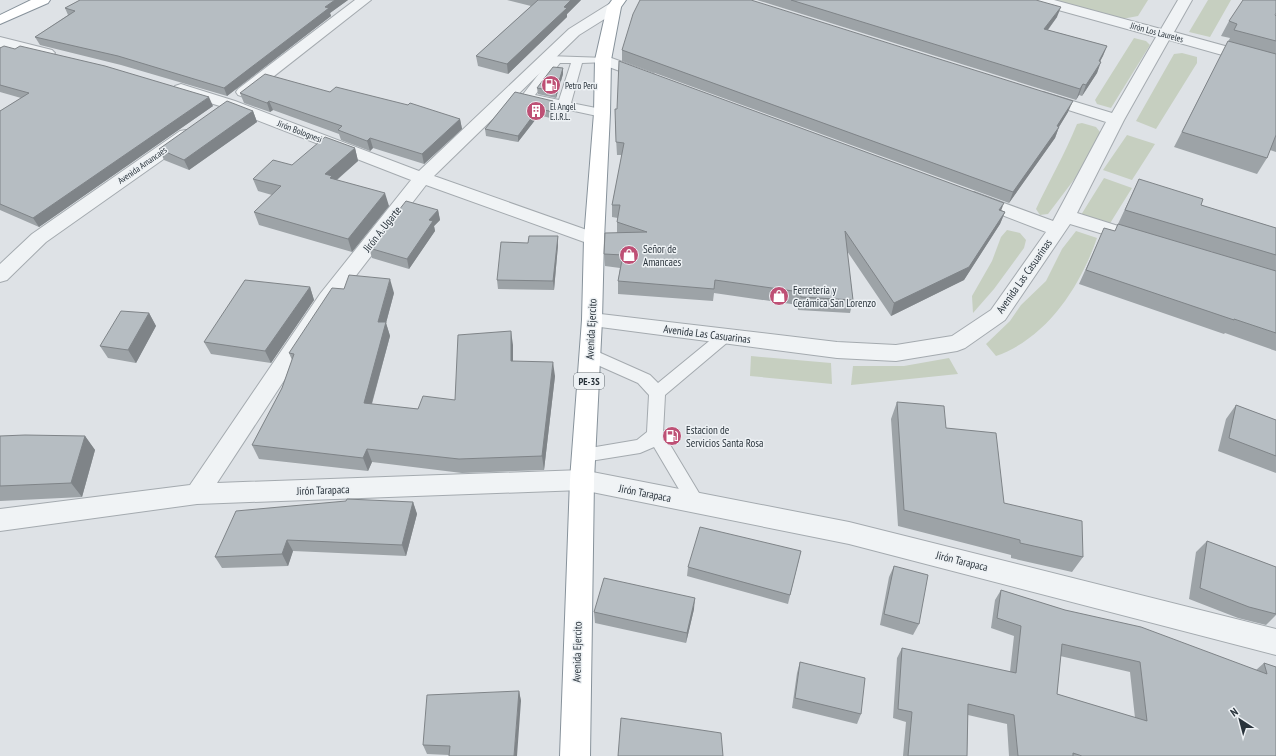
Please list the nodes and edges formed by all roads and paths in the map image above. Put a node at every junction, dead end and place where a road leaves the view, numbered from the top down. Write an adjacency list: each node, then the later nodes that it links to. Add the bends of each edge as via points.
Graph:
1 (42, 0): 6 (highway)
2 (364, 0): 18 (street, Avenida Amancaes)
3 (1038, 0): 7 (street, Jirón Los Laureles)
4 (1185, 0): 7 (street, Avenida Las Casuarinas)
5 (617, 3): 10 (street, Jirón A. Ugarte, via 574,32); 12 (highway, Avenida Ejercito / PE-3S)
6 (0, 20)
7 (1165, 35): 13 (street, Jirón Los Laureles); 21 (street, Avenida Las Casuarinas)
8 (0, 42): 9 (street)
9 (61, 56)
10 (552, 59): 11 (lane); 17 (street, Jirón A. Ugarte)
11 (578, 59): 12 (lane); 19 (lane)
12 (603, 60): 14 (street); 20 (highway, Avenida Ejercito / PE-3S)
13 (1276, 65)
14 (663, 82)
15 (168, 86): 18 (street, Jirón Bolognesi)
16 (1032, 93): 21 (street)
17 (518, 95): 19 (lane); 22 (street, Jirón A. Ugarte)
18 (229, 104): 22 (street, Jirón Bolognesi); 27 (street, Avenida Amancaes, via 39,238)
19 (564, 105): 20 (lane)
20 (602, 113): 25 (highway, Avenida Ejercito / PE-3S)
21 (1116, 120): 24 (street, Avenida Las Casuarinas)
22 (422, 178): 25 (street, Jirón Bolognesi); 35 (street, Jirón A. Ugarte, via 327,299)
23 (960, 193): 24 (street)
24 (1061, 223): 26 (street); 29 (street, Avenida Las Casuarinas, via 998,315 957,343 896,353 837,350)
25 (594, 239): 28 (highway, Avenida Ejercito / PE-3S)
26 (1164, 246)
27 (0, 274)
28 (592, 320): 29 (street, Avenida Las Casuarinas); 30 (highway, Avenida Ejercito / PE-3S)
29 (724, 337): 31 (lane)
30 (590, 356): 31 (lane, via 644,379); 33 (highway, Avenida Ejercito / PE-3S)
31 (657, 393): 32 (lane)
32 (655, 434): 33 (lane, via 640,446); 36 (lane)
33 (584, 455): 34 (highway, Avenida Ejercito / PE-3S)
34 (582, 480): 35 (street, Jirón Tarapaca); 36 (street, Jirón Tarapaca); 39 (highway, Avenida Ejercito / PE-3S)
35 (197, 494): 37 (street, Jirón Tarapaca)
36 (696, 502): 38 (street, Jirón Tarapaca, via 849,533)
37 (0, 520)
38 (1276, 642)
39 (575, 756)

